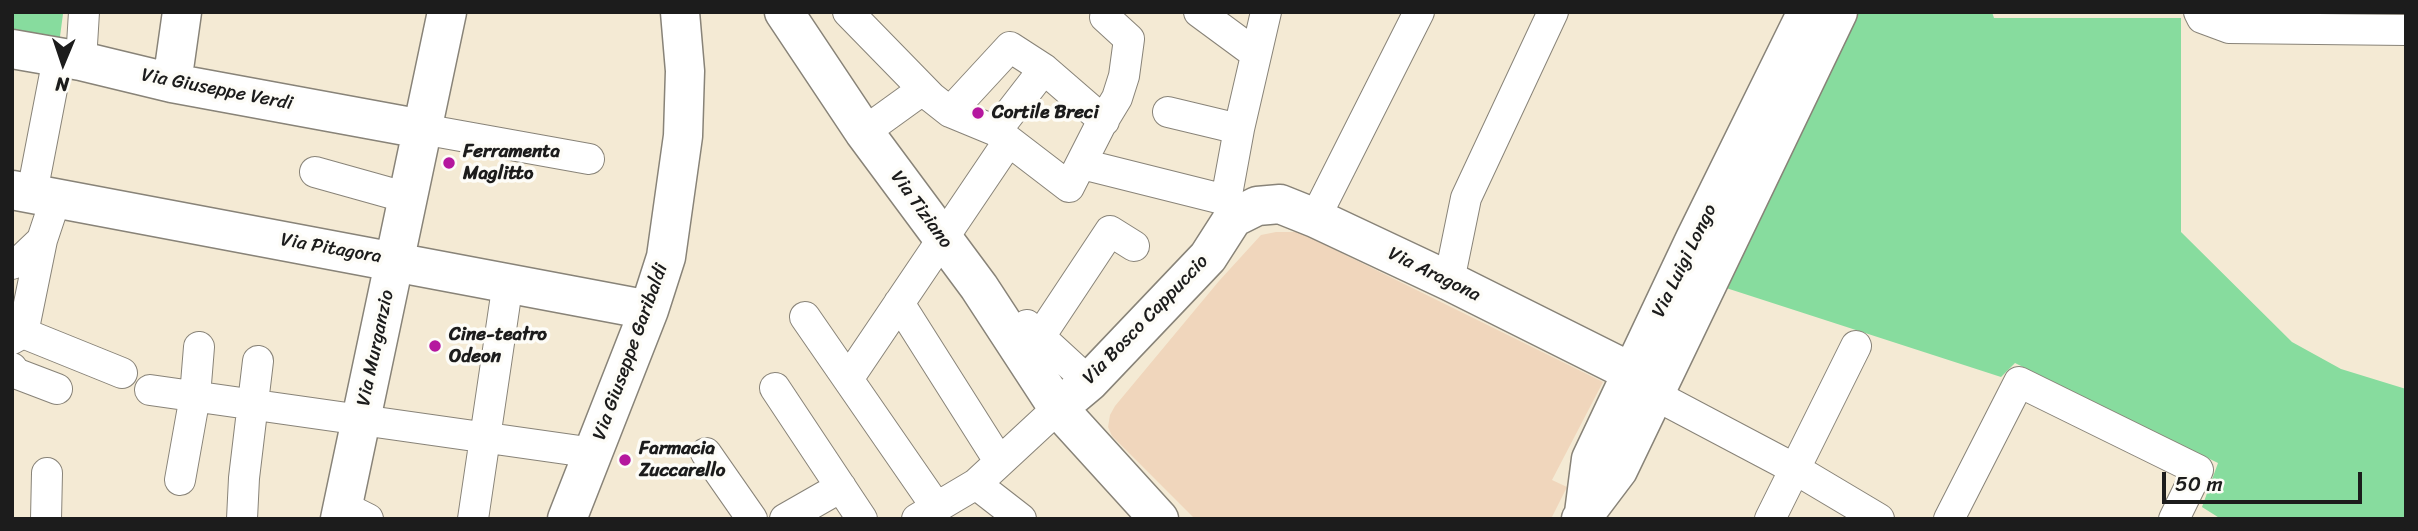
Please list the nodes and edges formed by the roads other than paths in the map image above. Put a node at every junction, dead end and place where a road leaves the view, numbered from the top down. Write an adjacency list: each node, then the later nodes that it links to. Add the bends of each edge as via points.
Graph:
1 (84, 12): 17 (street)
2 (182, 12): 19 (main road)
3 (447, 12): 23 (main road, Via Murganzio)
4 (680, 12): 43 (main road, Via Giuseppe Garibaldi, via 685,71 683,136 666,257)
5 (784, 12): 25 (main road, Via Tiziano)
6 (848, 12): 20 (street)
7 (1108, 12): 22 (street, via 1105,17 1129,38 1124,76)
8 (1199, 12): 16 (street)
9 (1266, 12): 16 (street, Via Bosco Cappuccio)
10 (1419, 12): 33 (street)
11 (1553, 12): 39 (street, via 1466,198)
12 (2199, 12): 14 (street, via 2202,18 2229,28)
13 (1816, 16): 54 (main road, Via Luigi Longo)
14 (2406, 30)
15 (12, 49): 17 (main road, Via Giuseppe Verdi)
16 (1256, 54): 24 (street, Via Bosco Cappuccio)
17 (70, 60): 19 (main road, Via Giuseppe Verdi); 30 (street)
18 (1044, 69): 20 (street, via 1010,47); 22 (street); 26 (street)
19 (172, 83): 23 (main road, Via Giuseppe Verdi)
20 (933, 101): 25 (street); 26 (street)
21 (1168, 112): 24 (street)
22 (1102, 123): 28 (street)
23 (422, 129): 27 (street); 31 (main road, Via Murganzio)
24 (1238, 129): 32 (street, Via Bosco Cappuccio)
25 (864, 132): 35 (main road, Via Tiziano)
26 (1000, 144): 28 (street, via 1069,187); 35 (street)
27 (589, 159)
28 (1088, 165): 32 (street)
29 (315, 172): 31 (street)
30 (33, 194): 36 (street); 37 (main road, Via Pitagora)
31 (408, 198): 37 (main road, Via Murganzio)
32 (1230, 209): 33 (main road, Via Aragona, via 1280,204); 53 (main road, Via Bosco Cappuccio, via 1208,257)
33 (1315, 218): 39 (main road, Via Aragona)
34 (1122, 238): 45 (street)
35 (943, 239): 41 (main road, Via Tiziano); 42 (street)
36 (42, 240): 38 (street); 46 (street)
37 (394, 261): 40 (main road, Via Pitagora); 61 (main road, Via Murganzio)
38 (12, 264)
39 (1450, 281): 54 (main road, Via Aragona)
40 (508, 282): 43 (main road, Via Pitagora); 62 (street)
41 (979, 287): 45 (street); 60 (main road, Via Tiziano)
42 (900, 303): 52 (street); 65 (street)
43 (649, 310): 63 (main road, Via Giuseppe Garibaldi)
44 (805, 317): 52 (street)
45 (1041, 335): 53 (street)
46 (17, 336): 51 (street)
47 (1856, 346): 66 (street)
48 (199, 347): 58 (street)
49 (258, 361): 59 (street)
50 (13, 372): 56 (street)
51 (122, 373)
52 (848, 379): 71 (street)
53 (1088, 382): 60 (main road, Via Bosco Cappuccio)
54 (1643, 383): 66 (street); 73 (main road, Via Luigi Longo, via 1591,459)
55 (775, 388): 70 (street)
56 (57, 389)
57 (150, 390): 58 (street)
58 (195, 396): 59 (street); 68 (street)
59 (254, 404): 61 (street); 75 (street)
60 (1058, 408): 65 (street, Via Bosco Cappuccio); 82 (main road, Via Tiziano)
61 (361, 420): 62 (street); 72 (main road, Via Murganzio)
62 (485, 439): 63 (street); 76 (street)
63 (594, 453): 77 (main road, Via Giuseppe Garibaldi)
64 (706, 453): 78 (street)
65 (999, 461): 69 (street, Via Bosco Cappuccio)
66 (1795, 469): 83 (street); 84 (street)
67 (47, 473): 74 (street)
68 (180, 480)
69 (976, 484): 71 (street, Via Bosco Cappuccio); 81 (street)
70 (841, 487): 79 (street); 80 (street)
71 (927, 513)
72 (350, 514)
73 (1582, 516)
74 (46, 519)
75 (242, 519)
76 (473, 519)
77 (567, 519)
78 (752, 519)
79 (785, 519)
80 (862, 519)
81 (1021, 519)
82 (1160, 519)
83 (1770, 519)
84 (1879, 519)
85 (1949, 519): 86 (street, via 2019,382 2198,470)
86 (2174, 519)

